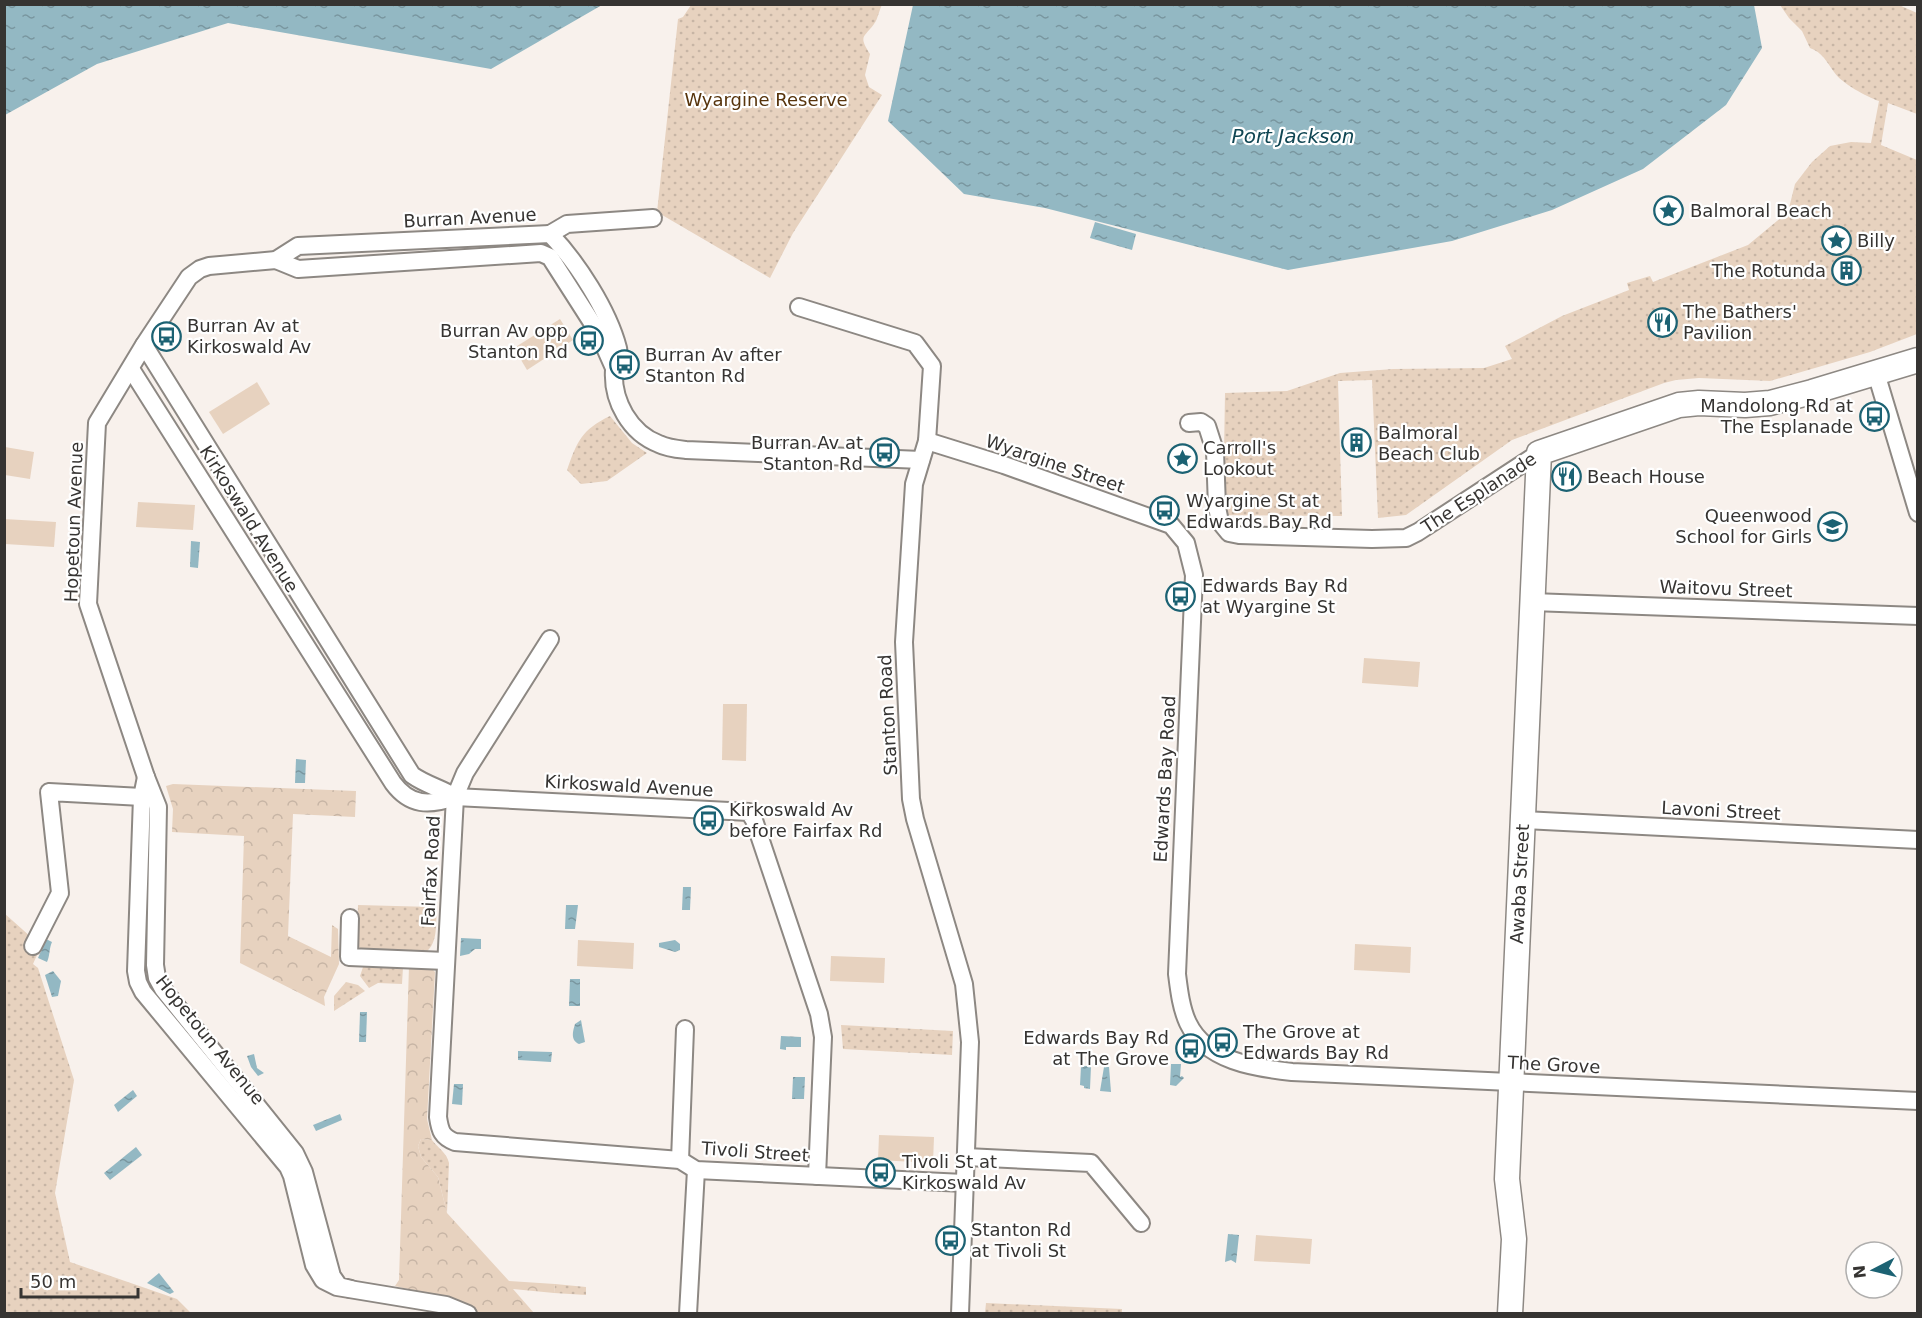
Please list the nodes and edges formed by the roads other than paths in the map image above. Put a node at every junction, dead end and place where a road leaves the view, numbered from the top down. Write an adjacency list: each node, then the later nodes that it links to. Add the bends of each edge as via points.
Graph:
1 (653, 218): 2 (street, via 567,224)
2 (550, 234): 3 (street, Burran Avenue, via 298,246); 7 (street, Burran Avenue, via 605,310 619,351)
3 (276, 260): 5 (street, Burran Avenue, via 200,268 189,277); 7 (street, Burran Avenue, via 298,269 541,253 550,257 592,323)
4 (800, 307): 11 (street, Stanton Road, via 915,342 932,366)
5 (144, 345): 8 (street, Hopetoun Avenue); 21 (street, Kirkoswald Avenue, via 412,775)
6 (1917, 360): 9 (street, The Esplanade)
7 (614, 368): 13 (street, Burran Avenue, via 622,410 632,425 658,444 696,451)
8 (131, 369): 19 (street, Hopetoun Avenue, via 97,423 88,604); 21 (street, Kirkoswald Avenue, via 400,793 409,799 438,803)
9 (1876, 373): 12 (street, The Esplanade, via 1770,403 1679,405); 14 (street)
10 (1189, 423): 12 (street, The Esplanade, via 1207,426 1215,451 1220,522 1229,533 1239,535 1406,538)
11 (927, 441): 13 (street, Stanton Road); 15 (street, Wyargine Street)
12 (1539, 453): 16 (street, Awaba Street)
13 (921, 460): 32 (street, Stanton Road, via 914,484 904,642 911,799 968,1006)
14 (1917, 513)
15 (1171, 525): 28 (street, Edwards Bay Road, via 1186,543 1194,575 1177,957 1184,1015)
16 (1532, 602): 17 (street, Waitovu Street); 22 (street, Awaba Street)
17 (1917, 616)
18 (550, 639): 21 (street, Fairfax Road, via 465,773)
19 (146, 777): 20 (street, Hopetoun Avenue); 38 (street, Hopetoun Avenue, via 158,807 157,978 295,1153 304,1172 332,1276 339,1286)
20 (142, 797): 25 (street, via 49,792 60,893); 38 (street, Hopetoun Avenue, via 138,982 288,1167 318,1273 329,1284)
21 (455, 797): 26 (street, Fairfax Road); 35 (street, Kirkoswald Avenue, via 749,813 819,1014 823,1037)
22 (1523, 820): 23 (street, Lavoni Street); 29 (street, Awaba Street)
23 (1917, 840)
24 (350, 918): 26 (street, via 349,957)
25 (33, 946)
26 (446, 961): 31 (street, Fairfax Road, via 438,1117)
27 (684, 1029): 33 (street)
28 (1198, 1038): 29 (street, The Grove, via 1224,1057 1262,1069)
29 (1511, 1083): 30 (street, The Grove); 43 (street, Awaba Street, via 1507,1179 1514,1239)
30 (1917, 1101)
31 (441, 1132): 33 (street, Tivoli Street, via 455,1142)
32 (966, 1158): 36 (street, Stanton Road); 37 (street, via 1091,1162)
33 (680, 1160): 34 (street, Tivoli Street)
34 (696, 1170): 35 (street, Tivoli Street); 41 (street)
35 (817, 1176): 36 (street, Tivoli Street)
36 (964, 1183): 42 (street, Stanton Road)
37 (1141, 1223)
38 (351, 1289): 39 (street, Hopetoun Avenue)
39 (406, 1306): 40 (street, Hopetoun Avenue, via 446,1305)
40 (466, 1312)
41 (688, 1314)
42 (960, 1314)
43 (1510, 1314)

